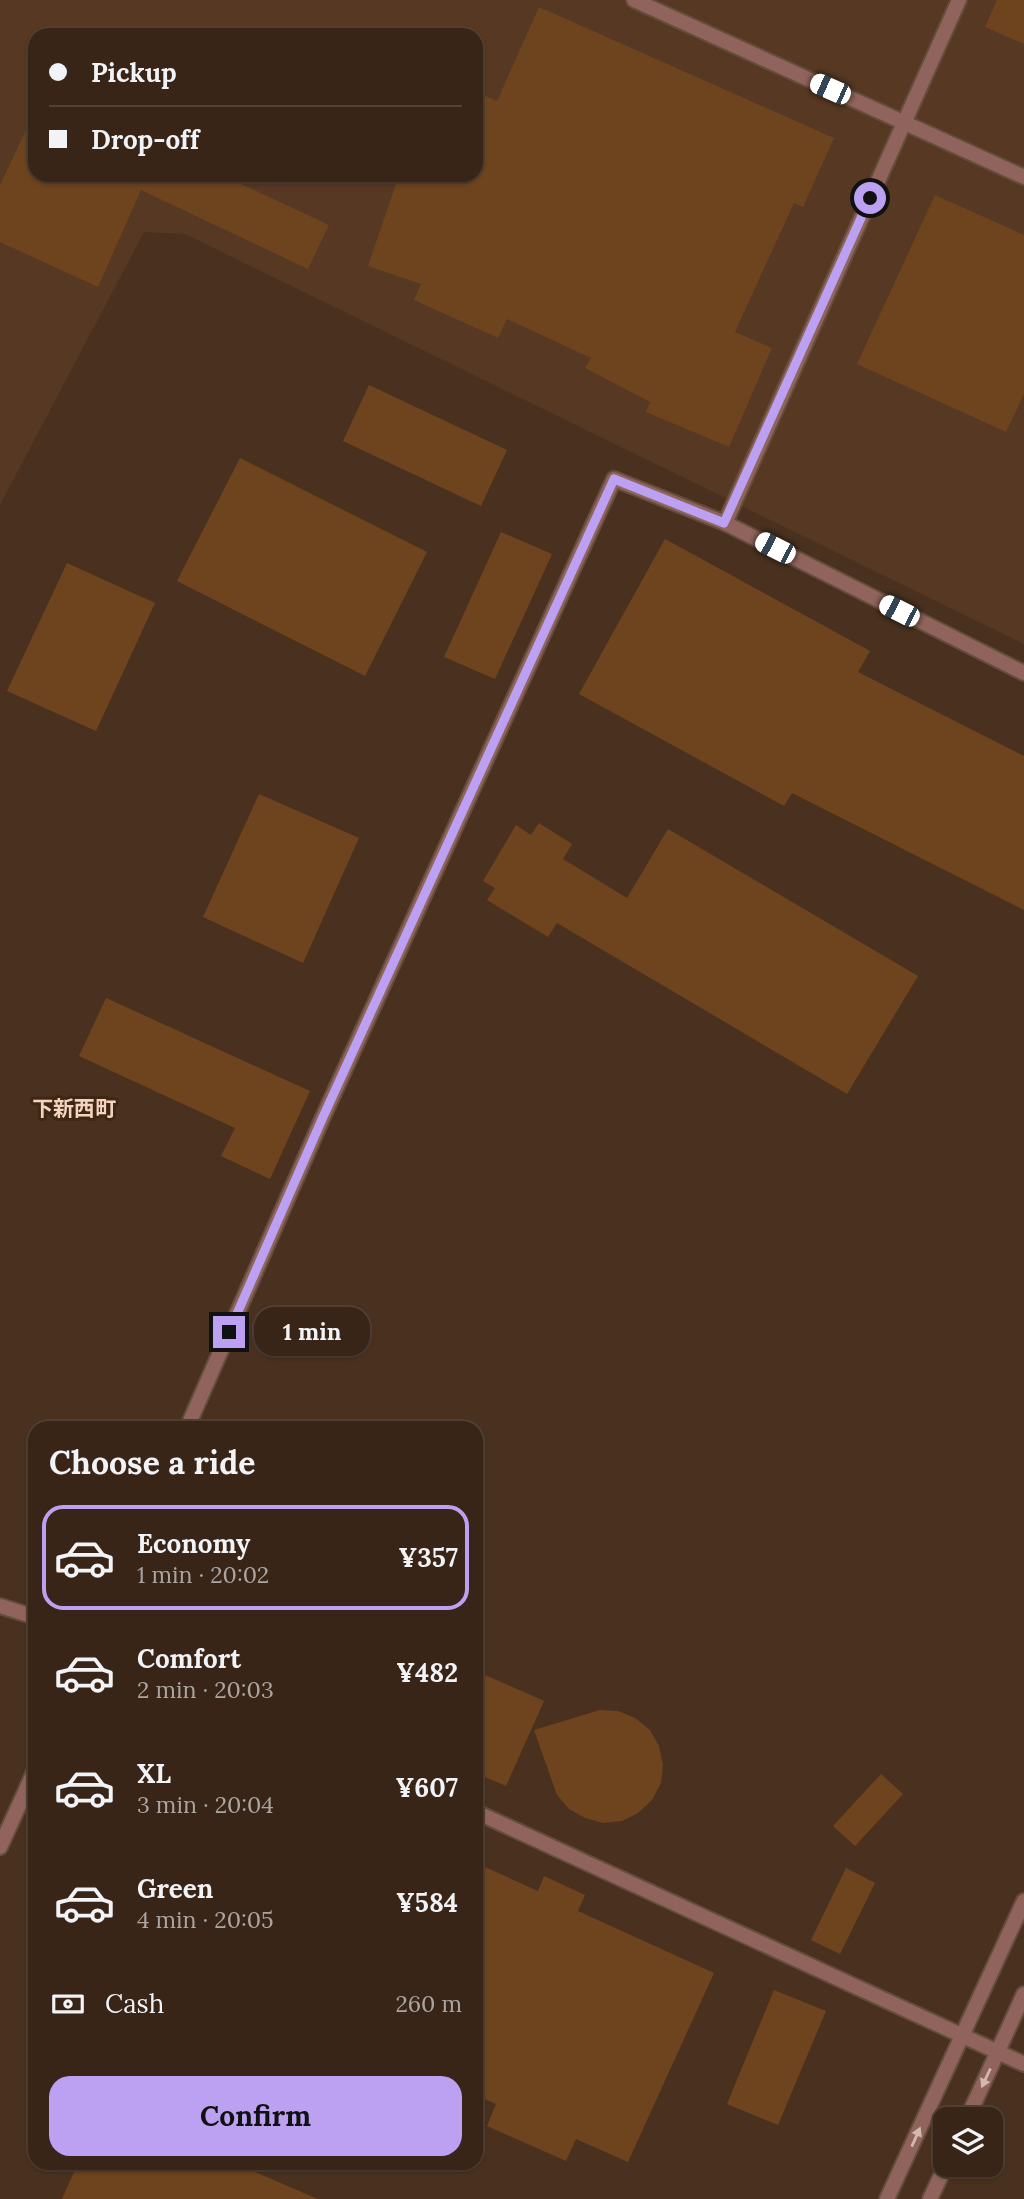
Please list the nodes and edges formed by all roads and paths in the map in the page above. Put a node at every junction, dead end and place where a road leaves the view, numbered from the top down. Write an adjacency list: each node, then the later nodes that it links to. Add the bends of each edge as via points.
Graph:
1 (634, 0): 3 (street)
2 (959, 0): 3 (street)
3 (904, 122): 4 (street); 5 (street)
4 (1024, 177)
5 (724, 523): 6 (street); 7 (street, via 614,479)
6 (1024, 674)
7 (190, 1421)
8 (0, 1606): 9 (street)
9 (28, 1615)
10 (28, 1785): 12 (street)
11 (483, 1815): 15 (street)
12 (0, 1847)
13 (1024, 1901): 15 (street)
14 (1024, 1994): 16 (street)
15 (961, 2036): 16 (street); 20 (street, one-way to 15)
16 (998, 2052): 17 (street); 18 (street, one-way to 18)
17 (1024, 2064)
18 (973, 2107)
19 (940, 2177): 21 (street)
20 (887, 2199)
21 (930, 2199)

